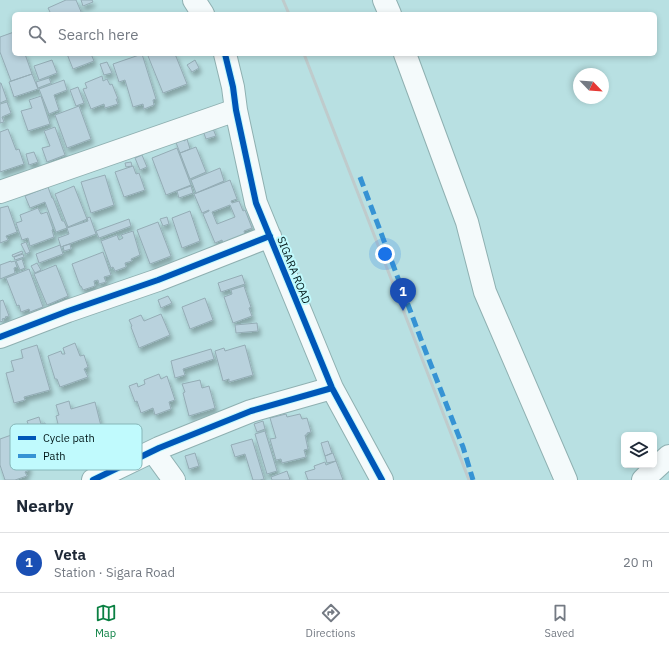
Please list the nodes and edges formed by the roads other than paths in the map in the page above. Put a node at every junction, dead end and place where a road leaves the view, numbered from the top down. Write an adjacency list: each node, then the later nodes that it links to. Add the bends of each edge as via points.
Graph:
1 (194, 0): 3 (street)
2 (384, 0): 4 (street)
3 (202, 12)
4 (389, 12)
5 (225, 56): 7 (street, SIGARA ROAD)
6 (406, 56): 19 (street, via 467,222 485,292)
7 (236, 110): 8 (street); 9 (street, SIGARA ROAD, via 256,203)
8 (0, 192)
9 (270, 236): 10 (street); 11 (street, SIGARA ROAD)
10 (0, 337)
11 (332, 388): 12 (street, via 251,411); 18 (street, SIGARA ROAD)
12 (153, 451): 13 (street); 17 (street)
13 (142, 456)
14 (669, 456): 20 (street)
15 (114, 470): 16 (street)
16 (93, 480)
17 (174, 480)
18 (382, 480)
19 (566, 480)
20 (643, 480)

